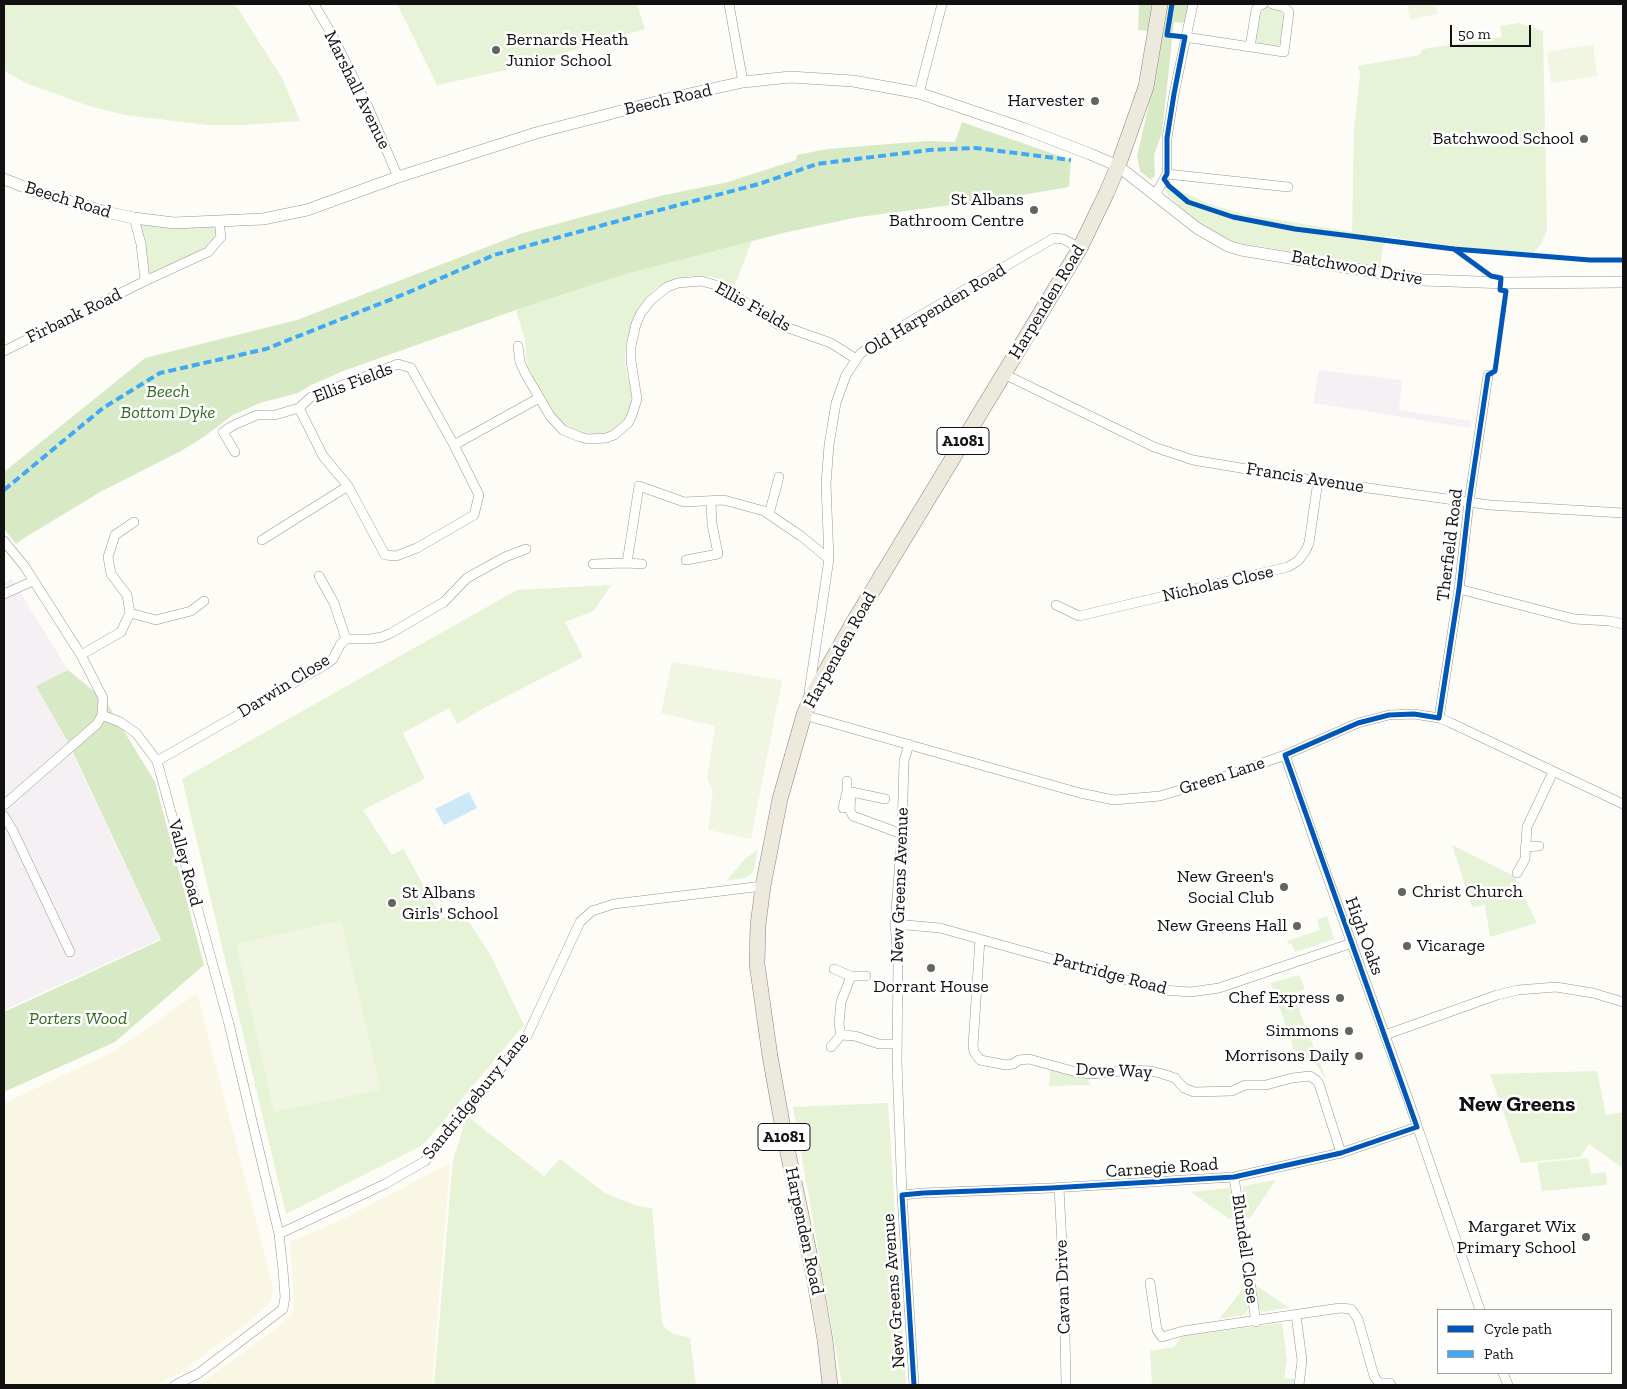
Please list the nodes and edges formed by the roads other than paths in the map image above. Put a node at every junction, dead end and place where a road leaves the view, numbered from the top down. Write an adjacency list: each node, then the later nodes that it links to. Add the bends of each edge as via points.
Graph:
1 (314, 4): 14 (street, Marshall Avenue, via 368,107)
2 (729, 4): 10 (street)
3 (942, 4): 11 (street)
4 (1160, 4): 12 (main road, Harpenden Road / A1081, via 1146,87)
5 (1193, 4): 8 (street)
6 (1263, 4): 9 (street, via 1256,10)
7 (1272, 4): 9 (street, via 1289,12 1284,52)
8 (1185, 37): 9 (street); 13 (street, via 1167,138)
9 (1250, 47)
10 (743, 82): 11 (street, Beech Road, via 790,77 853,81); 14 (street, Beech Road, via 536,133)
11 (919, 93): 12 (street, Beech Road, via 1025,129)
12 (1118, 166): 17 (street, Batchwood Drive); 20 (main road, Harpenden Road / A1081)
13 (1167, 174): 16 (street); 17 (street)
14 (398, 178): 19 (street, Beech Road, via 307,210 263,219)
15 (4, 179): 18 (street, Beech Road, via 37,192)
16 (1288, 187)
17 (1155, 194): 22 (street, Batchwood Drive, via 1197,228 1241,250 1423,280)
18 (134, 218): 19 (street, Beech Road, via 174,223); 21 (street, Beech Road)
19 (219, 221): 21 (street, via 221,237 208,252)
20 (1080, 248): 25 (street, Old Harpenden Road, via 1054,238 880,339); 26 (main road, Harpenden Road / A1081)
21 (145, 281): 24 (street, Firbank Road)
22 (1623, 282)
23 (518, 346): 28 (street, Ellis Fields, via 522,368)
24 (4, 351)
25 (856, 359): 28 (street, Ellis Fields, via 831,343 777,324 723,287 710,282 689,281 657,294 639,318 631,346 637,399 628,424 622,430 606,438 580,438 563,430); 43 (street, Old Harpenden Road, via 840,389 831,425 826,484)
26 (1004, 374): 33 (street, Francis Avenue, via 1154,447 1193,460); 60 (main road, Harpenden Road / A1081, via 853,623)
27 (1488, 375): 36 (street, Therfield Road)
28 (539, 398): 30 (street)
29 (298, 408): 30 (street, Ellis Fields, via 310,397 398,364 411,368); 31 (street, Ellis Fields, via 257,415 223,432); 34 (street, Ellis Fields, via 323,456)
30 (454, 445): 34 (street, Ellis Fields, via 479,495 474,515 417,548 396,556 385,555)
31 (235, 452)
32 (779, 477): 38 (street)
33 (1318, 481): 36 (street, Francis Avenue); 53 (street, Nicholas Close, via 1309,543 1298,561 1288,567 1079,616)
34 (348, 486): 40 (street)
35 (711, 502): 38 (street, via 724,500); 44 (street, via 718,554); 45 (street, via 684,502 638,486)
36 (1469, 502): 37 (street, Francis Avenue); 50 (street, Therfield Road)
37 (1623, 513)
38 (769, 514): 43 (street)
39 (134, 522): 54 (street, via 115,536 108,557 111,574 127,595)
40 (262, 540)
41 (4, 541): 49 (street)
42 (526, 549): 56 (street, via 467,578 444,602 391,633 382,637)
43 (829, 559): 58 (street, Old Harpenden Road)
44 (686, 560)
45 (627, 563): 46 (street); 47 (street)
46 (593, 564)
47 (642, 564)
48 (319, 576): 56 (street, Darwin Close, via 334,603)
49 (33, 581): 51 (street); 57 (street)
50 (1459, 590): 55 (street, via 1574,619); 61 (street, Therfield Road)
51 (4, 594)
52 (204, 601): 54 (street, via 191,611 156,620)
53 (1056, 605)
54 (130, 613): 57 (street, via 121,632)
55 (1623, 624)
56 (346, 639): 64 (street, Darwin Close, via 325,665)
57 (81, 655): 59 (street, via 103,698)
58 (809, 692)
59 (102, 715): 64 (street, Valley Road, via 136,733); 70 (street, via 97,724)
60 (804, 715): 62 (street, Green Lane); 77 (main road, Harpenden Road / A1081, via 780,799)
61 (1439, 718): 63 (street, Green Lane, via 1389,715 1358,723); 65 (street, Green Lane)
62 (909, 744): 63 (street, Green Lane, via 1114,800 1160,796); 73 (street, New Greens Avenue, via 904,761)
63 (1286, 755): 80 (street, High Oaks)
64 (157, 761): 95 (street, Valley Road, via 229,1024)
65 (1553, 772): 69 (street, Green Lane); 75 (street, via 1527,827)
66 (847, 781): 67 (street)
67 (849, 792): 68 (street); 71 (street); 73 (street, via 853,816)
68 (884, 799)
69 (1623, 804)
70 (4, 805)
71 (843, 808)
72 (4, 816): 81 (street)
73 (902, 834): 78 (street, New Greens Avenue)
74 (1538, 846): 75 (street)
75 (1525, 847): 76 (street, via 1525,859)
76 (1517, 874)
77 (763, 886): 95 (street, Sandridgebury Lane, via 614,904 592,911 580,922 526,1036 425,1161 385,1184); 101 (main road, Harpenden Road / A1081, via 758,964 768,1047 825,1340)
78 (895, 924): 79 (street, Partridge Road, via 940,928); 88 (street, New Greens Avenue)
79 (980, 939): 80 (street, Partridge Road, via 1163,990 1191,992 1219,988); 91 (street, Dove Way, via 973,1046 980,1060 1006,1065 1029,1059 1091,1074 1152,1071 1175,1078 1184,1088 1194,1092 1232,1091 1245,1085 1266,1085 1310,1076 1320,1084)
80 (1352, 943): 87 (street, High Oaks)
81 (70, 952)
82 (834, 969): 83 (street)
83 (851, 976): 84 (street); 86 (street, via 841,1002 839,1024)
84 (866, 976)
85 (1623, 1002): 87 (street, via 1556,987 1518,990)
86 (842, 1035): 88 (street, via 879,1044); 89 (street)
87 (1385, 1035): 90 (street, High Oaks)
88 (897, 1044): 94 (street, New Greens Avenue)
89 (831, 1047)
90 (1417, 1126): 91 (street, Carnegie Road); 97 (street, High Oaks)
91 (1341, 1153): 92 (street, Carnegie Road)
92 (1234, 1177): 93 (street, Carnegie Road); 99 (street, Blundell Close)
93 (1059, 1188): 94 (street, Carnegie Road); 103 (street, Cavan Drive)
94 (902, 1195): 102 (street, New Greens Avenue)
95 (279, 1234): 100 (street, via 285,1297 282,1309 199,1373)
96 (1150, 1283): 99 (street, Blundell Close, via 1157,1330 1162,1337)
97 (1480, 1309)
98 (1296, 1315): 99 (street, Blundell Close); 104 (street, via 1302,1360); 105 (street, Blundell Close, via 1351,1309 1358,1319 1374,1376 1379,1383)
99 (1256, 1322)
100 (175, 1385)
101 (830, 1385)
102 (914, 1385)
103 (1066, 1385)
104 (1299, 1385)
105 (1391, 1385)

